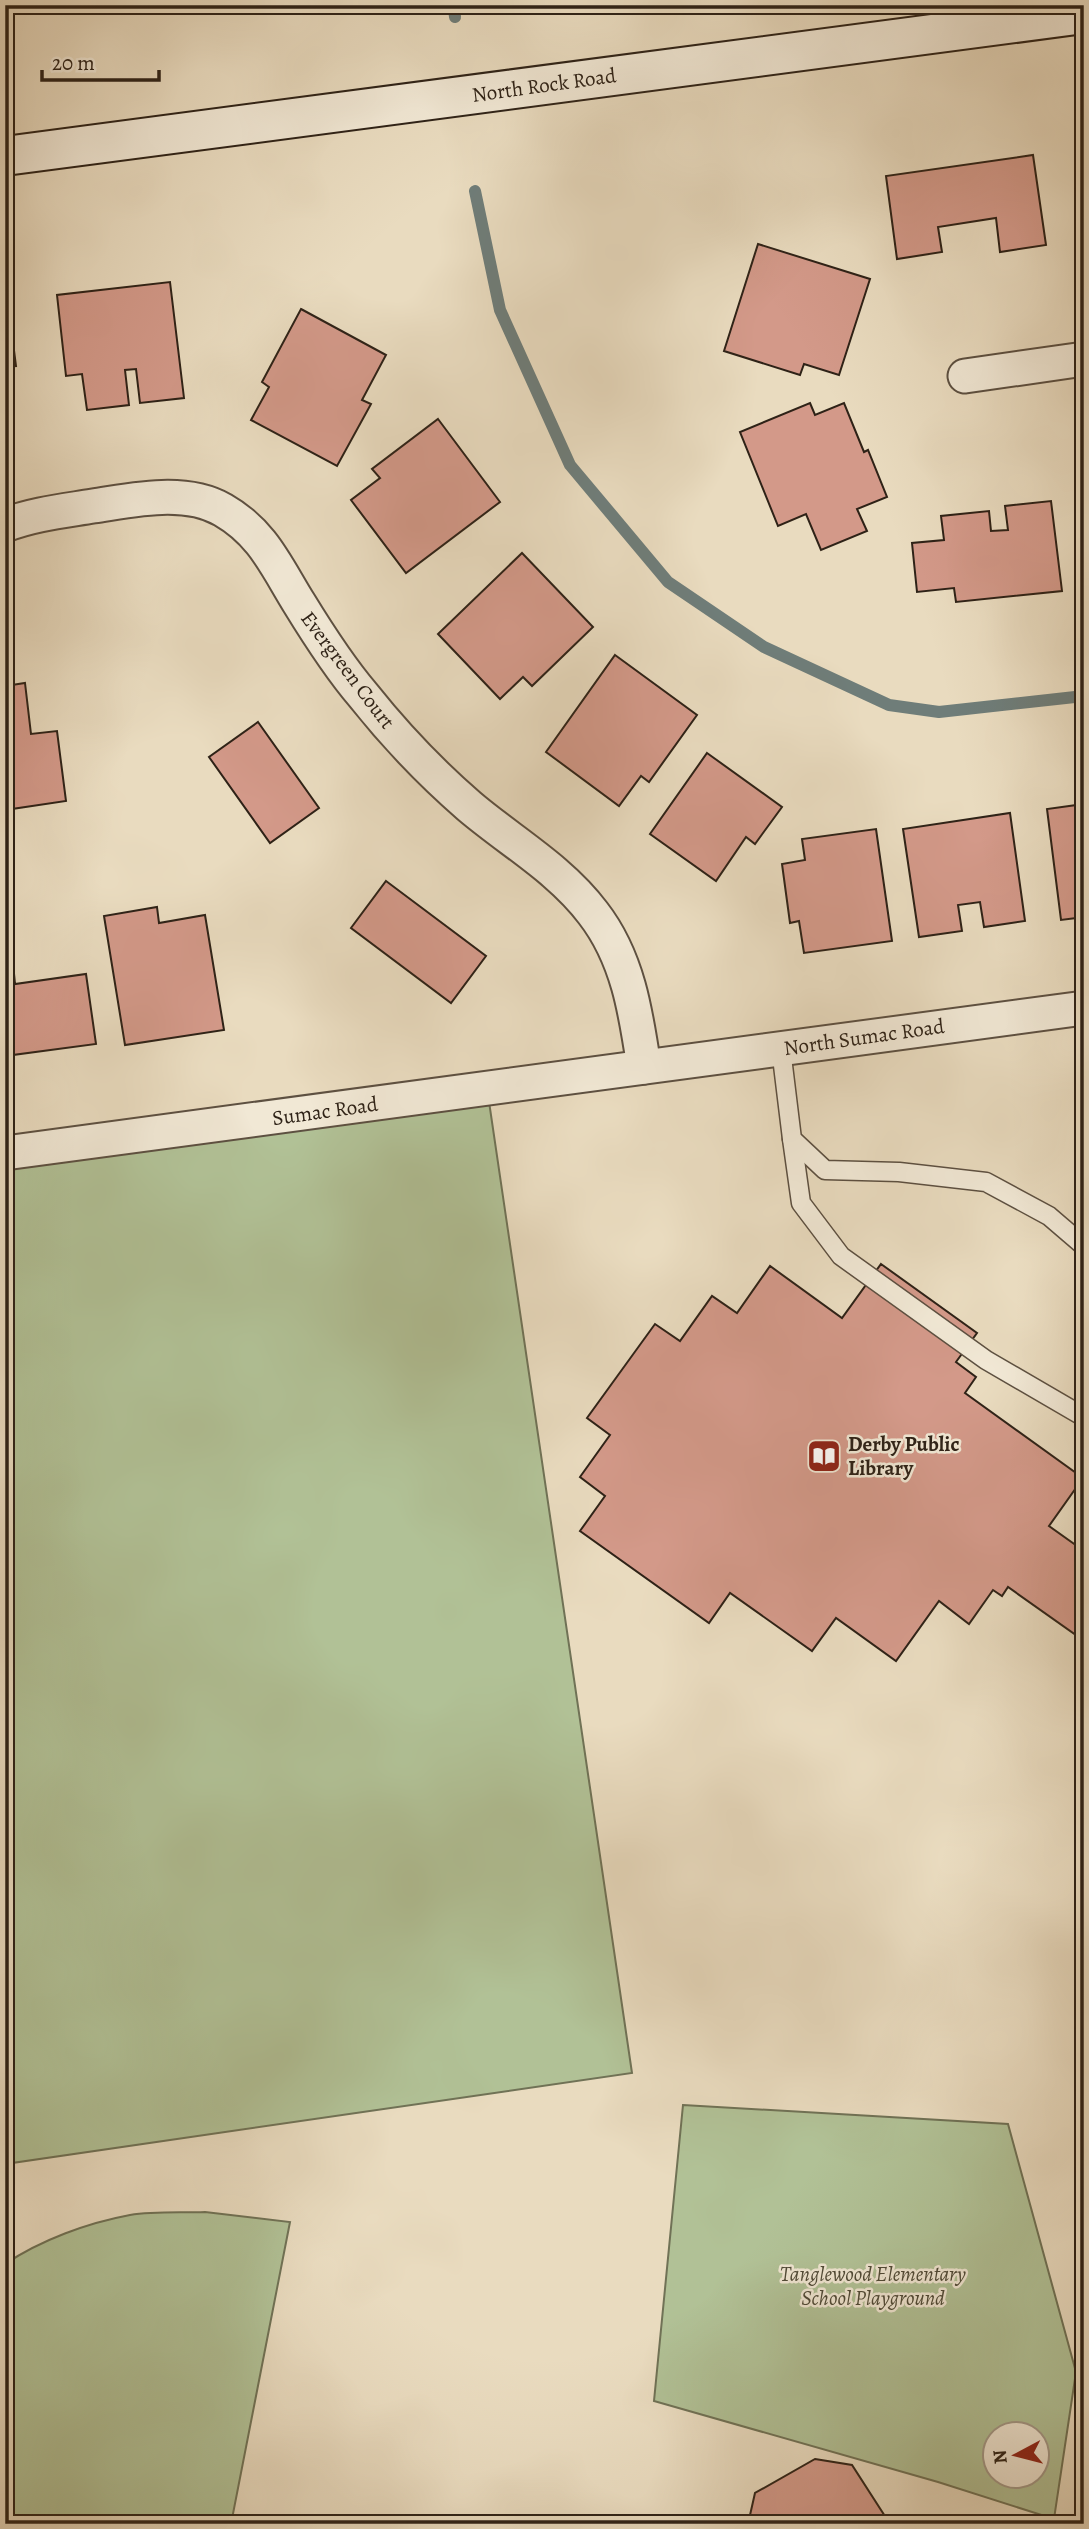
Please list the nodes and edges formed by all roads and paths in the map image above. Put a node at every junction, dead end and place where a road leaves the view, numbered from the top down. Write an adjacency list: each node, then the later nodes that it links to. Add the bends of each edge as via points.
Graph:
1 (1084, 14): 2 (main road, North Rock Road)
2 (5, 156)
3 (1084, 359): 4 (street)
4 (965, 376)
5 (5, 525): 8 (street, Evergreen Court, via 29,516 152,497 186,498 222,509 253,532 360,692 396,734 463,800 563,880 594,913 622,961 635,1004)
6 (1084, 1008): 7 (street, North Sumac Road)
7 (781, 1049): 8 (street, North Sumac Road); 9 (lane)
8 (644, 1067): 10 (street, Sumac Road)
9 (792, 1139): 11 (lane, via 825,1170 899,1172 986,1182 1049,1216); 12 (lane, via 801,1203 841,1256 986,1360)
10 (5, 1153)
11 (1084, 1246)
12 (1084, 1417)

